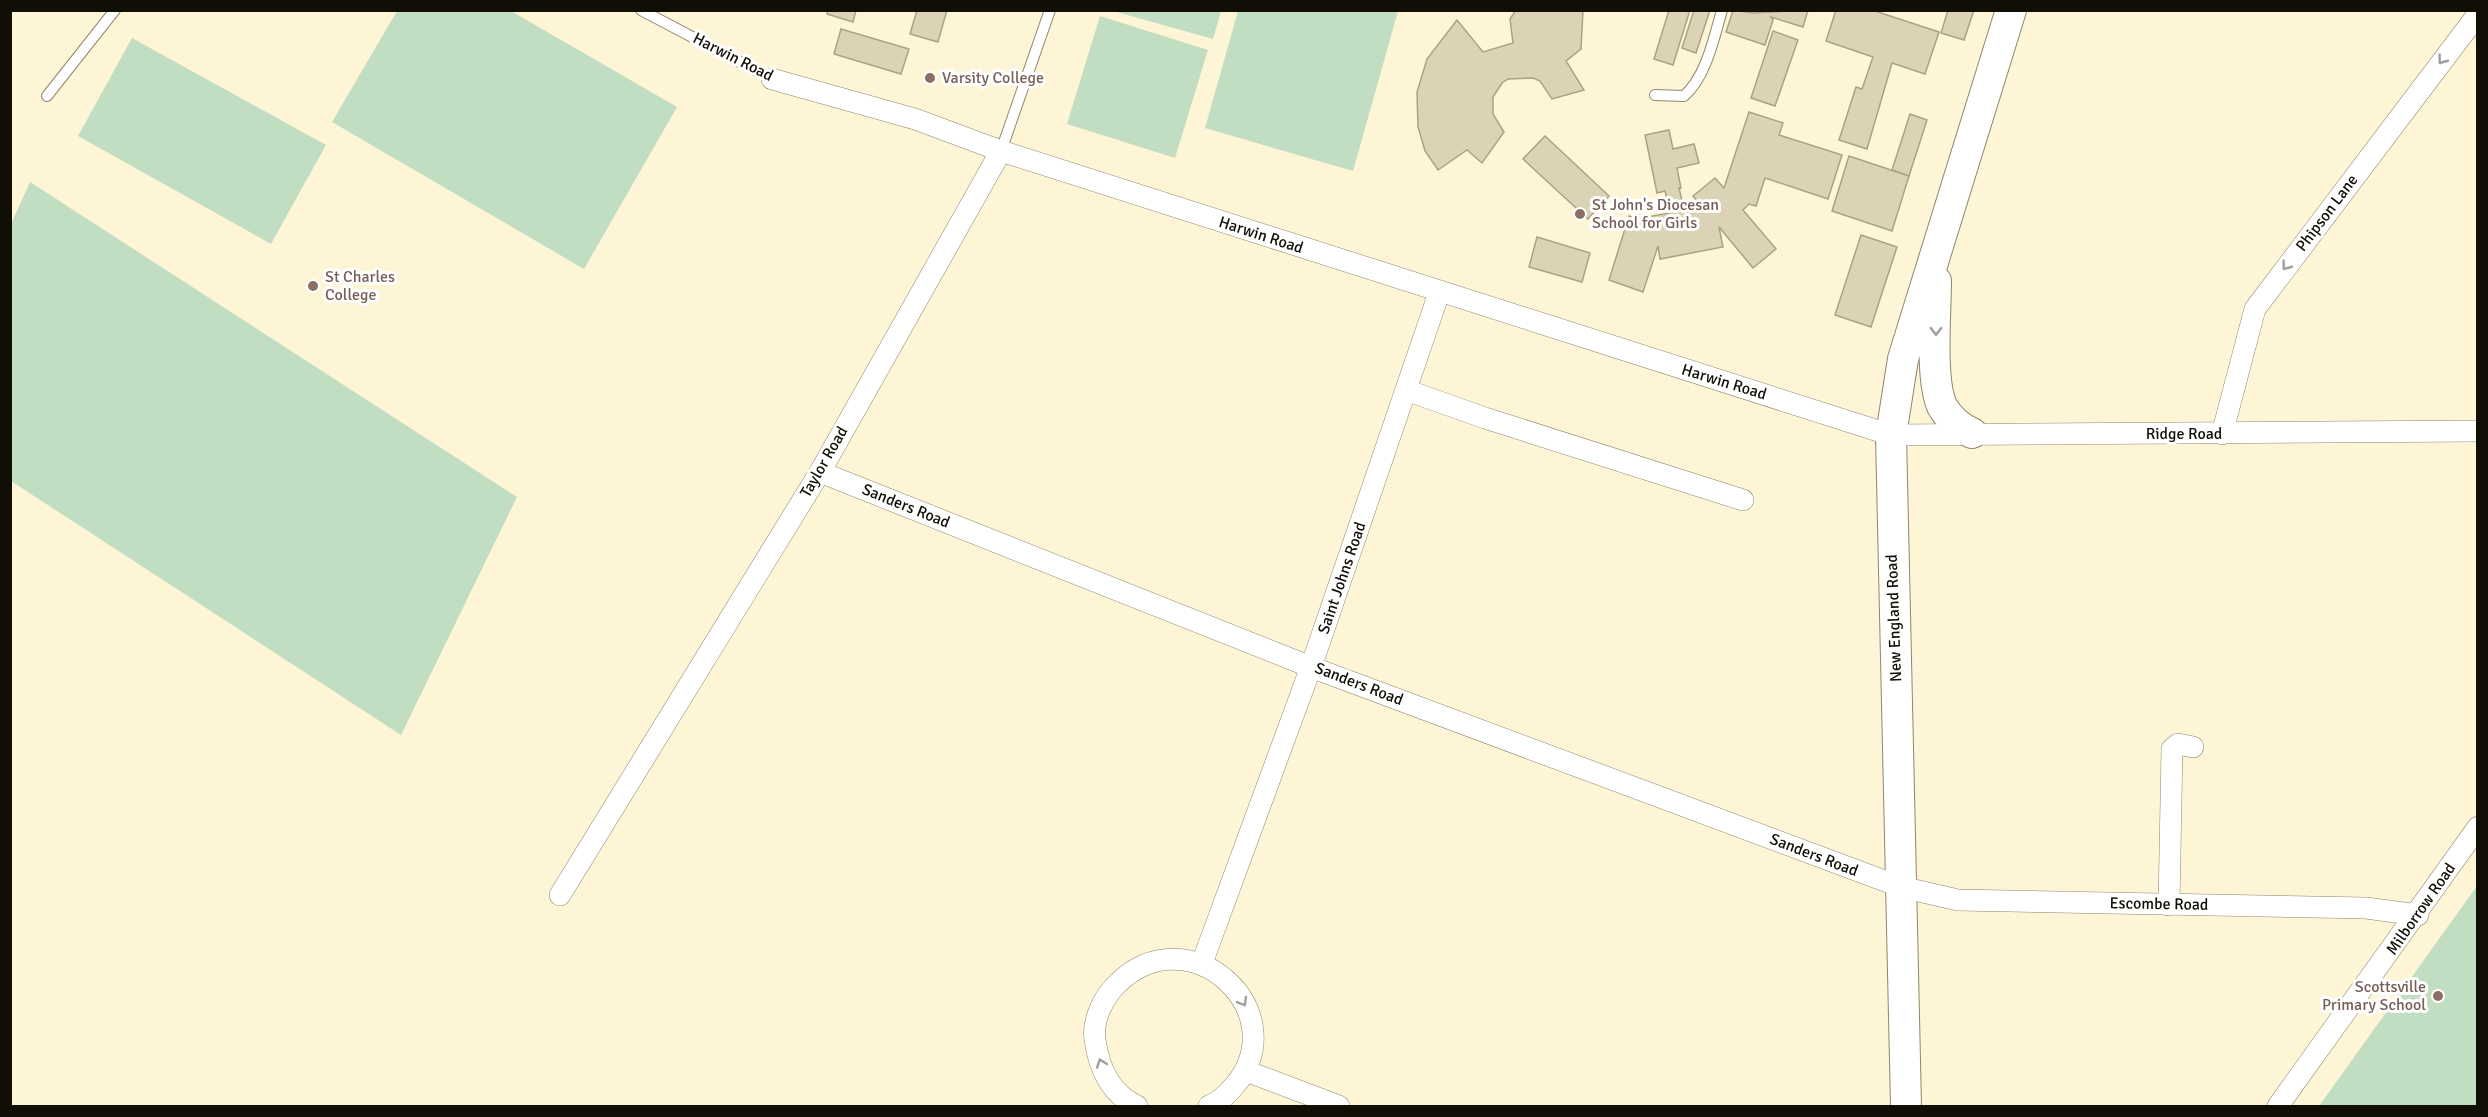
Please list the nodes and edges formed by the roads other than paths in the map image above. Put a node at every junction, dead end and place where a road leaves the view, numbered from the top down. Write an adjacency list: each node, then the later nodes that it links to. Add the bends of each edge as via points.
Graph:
1 (115, 10): 10 (lane)
2 (641, 10): 8 (lane, Harwin Road)
3 (1050, 10): 12 (lane, Taylor Road)
4 (1722, 10): 9 (lane, via 1692,89 1683,96)
5 (2011, 10): 11 (street, New England Road)
6 (2021, 10): 11 (street, New England Road)
7 (2478, 14): 18 (street, Phipson Lane, one-way to 18, via 2255,309)
8 (772, 79): 12 (street, Harwin Road, via 915,119)
9 (1655, 94)
10 (47, 96)
11 (1972, 140): 13 (street, New England Road)
12 (1001, 151): 14 (street, Harwin Road); 20 (street, Taylor Road)
13 (1935, 252): 17 (street, one-way to 17, via 1936,376 1942,405 1959,428); 19 (street, New England Road, via 1903,359)
14 (1439, 293): 15 (street, Saint Johns Road); 19 (street, Harwin Road)
15 (1406, 390): 21 (street); 22 (street, Saint Johns Road)
16 (2478, 431): 18 (street, Ridge Road)
17 (1972, 434): 18 (street, Ridge Road); 19 (street, Ridge Road)
18 (2222, 434)
19 (1891, 435): 25 (street, New England Road)
20 (820, 472): 22 (street, Sanders Road); 26 (street, Taylor Road)
21 (1743, 500)
22 (1311, 667): 25 (street, Sanders Road); 29 (street, Saint Johns Road)
23 (2193, 747): 27 (street, via 2178,744 2172,749)
24 (2476, 833): 28 (street, Milborrow Road)
25 (1901, 887): 27 (street, Escombe Road, via 1958,900); 34 (street, New England Road)
26 (561, 895)
27 (2169, 904): 28 (street, Escombe Road, via 2366,908)
28 (2418, 915): 35 (street, Milborrow Road)
29 (1202, 963): 30 (street, one-way to 30, via 1229,980 1248,1007 1253,1039); 31 (street, one-way to 29, via 1110,1084 1099,1062 1095,1036 1099,1011 1123,977 1152,961 1177,958)
30 (1246, 1071): 32 (street, via 1222,1100); 33 (street)
31 (1137, 1107)
32 (1209, 1107)
33 (1339, 1107)
34 (1906, 1107)
35 (2278, 1107)

